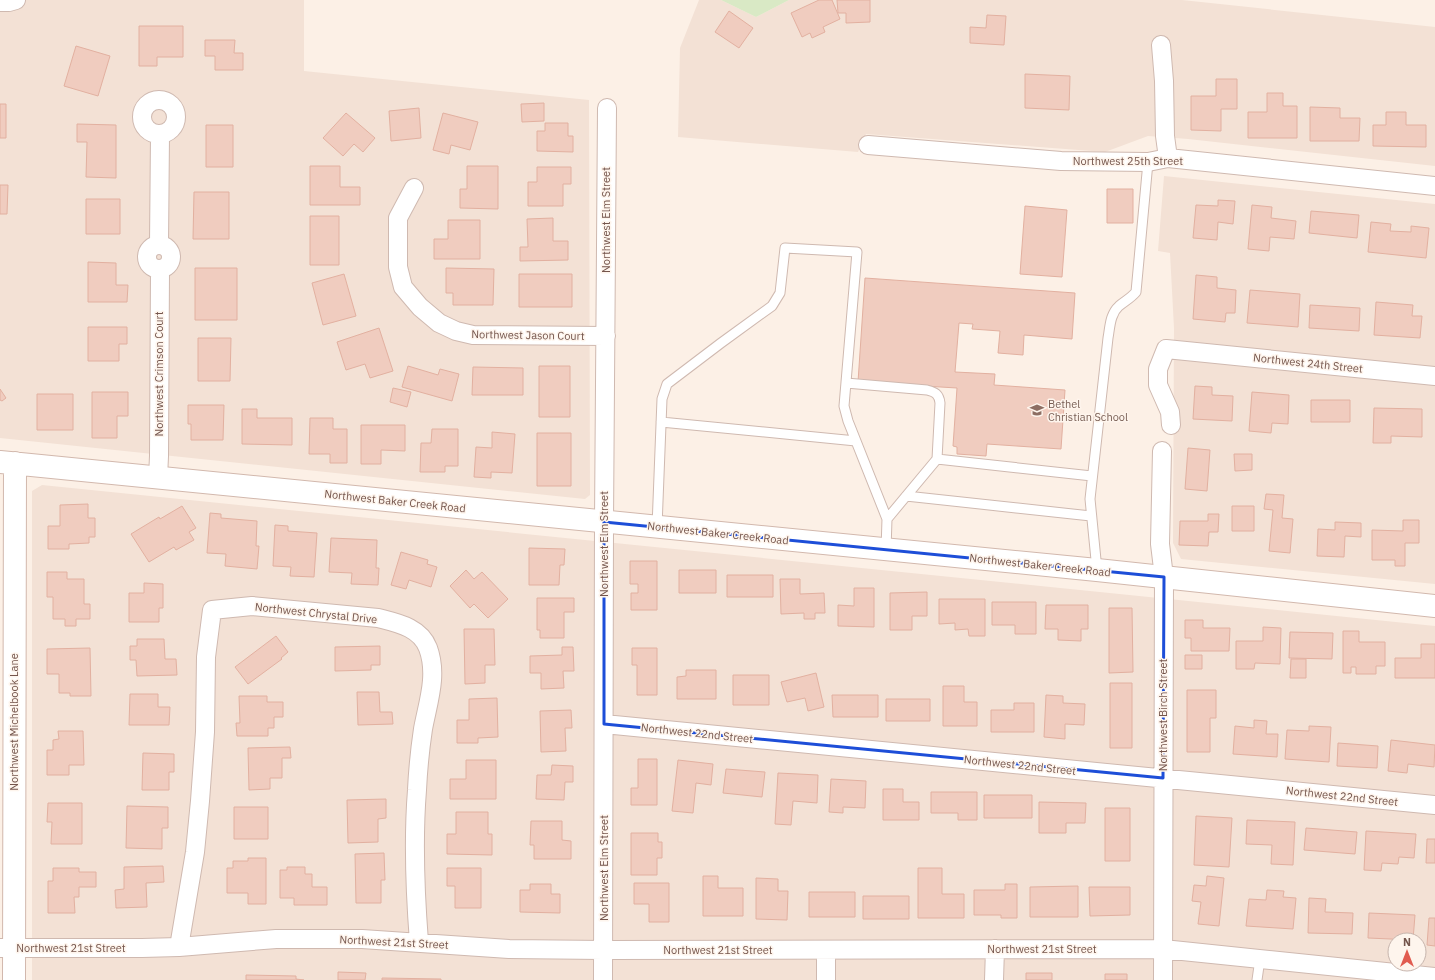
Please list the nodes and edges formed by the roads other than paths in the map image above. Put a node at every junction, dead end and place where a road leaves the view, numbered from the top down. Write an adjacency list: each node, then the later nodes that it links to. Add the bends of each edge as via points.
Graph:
1 (16, 0): 2 (street)
2 (0, 2)
3 (1161, 46): 7 (street)
4 (607, 108): 11 (street, Northwest Elm Street)
5 (160, 134): 21 (street, Northwest Crimson Court, via 159,244 166,247 172,256 168,266 160,270)
6 (868, 145): 8 (street, Northwest 25th Street, via 1061,161)
7 (1168, 158): 8 (street, Northwest 25th Street); 9 (street, Northwest 25th Street)
8 (1148, 162): 20 (lane, via 1136,292 1130,300 1118,307 1111,317)
9 (1435, 186)
10 (414, 188): 11 (street, Northwest Jason Court, via 398,218 398,267 403,287 420,307 439,323 473,335)
11 (606, 336): 25 (street, Northwest Elm Street)
12 (1435, 376): 15 (street, Northwest 24th Street, via 1166,349 1158,368 1158,385 1170,412)
13 (846, 383): 14 (lane, via 857,252 786,248 780,293 772,306 667,384 662,399); 16 (lane, via 844,406); 18 (lane, via 936,392 940,397)
14 (661, 422): 16 (lane); 26 (lane)
15 (1171, 425)
16 (856, 440): 24 (lane)
17 (1162, 451): 29 (street, Northwest Birch Street, via 1160,544)
18 (937, 459): 20 (lane); 22 (lane)
19 (8, 463): 21 (main road, Northwest Baker Creek Road); 36 (main road, Northwest Michelbook Lane)
20 (1092, 476): 23 (lane)
21 (158, 478): 25 (main road, Northwest Baker Creek Road)
22 (906, 496): 23 (lane); 24 (lane)
23 (1091, 516): 28 (lane)
24 (887, 519): 27 (lane)
25 (604, 522): 26 (main road, Northwest Baker Creek Road); 31 (street, Northwest Elm Street)
26 (657, 527): 27 (main road, Northwest Baker Creek Road)
27 (886, 550): 28 (main road, Northwest Baker Creek Road)
28 (1097, 570): 29 (main road, Northwest Baker Creek Road)
29 (1164, 577): 30 (main road, Northwest Baker Creek Road); 32 (street, Northwest Birch Street)
30 (1435, 606)
31 (604, 724): 32 (street, Northwest 22nd Street); 39 (street, Northwest Elm Street)
32 (1163, 778): 33 (street, Northwest 22nd Street); 38 (street, Northwest Birch Street)
33 (1435, 805)
34 (419, 942): 35 (street, Northwest 21st Street, via 276,939); 35 (street, Northwest Chrystal Drive, via 415,848 419,763 433,677 428,646 419,634 409,627 378,618 252,606 212,610 206,657 205,732 200,802 195,852); 39 (street, Northwest 21st Street, via 508,949)
35 (179, 947): 36 (street, Northwest 21st Street)
36 (7, 948): 44 (main road, Northwest Michelbook Lane)
37 (994, 949): 38 (street, Northwest 21st Street); 40 (street, Northwest 21st Street); 47 (street)
38 (1163, 949): 41 (street, Northwest 21st Street); 48 (street, Northwest Birch Street)
39 (603, 950): 40 (street, Northwest 21st Street); 45 (street, Northwest Elm Street)
40 (826, 950): 46 (street)
41 (1260, 959): 42 (street, Northwest 21st Street); 49 (lane)
42 (1349, 974): 43 (street, Northwest 21st Street)
43 (1435, 977)
44 (14, 980)
45 (604, 980)
46 (826, 980)
47 (994, 980)
48 (1163, 980)
49 (1257, 980)

